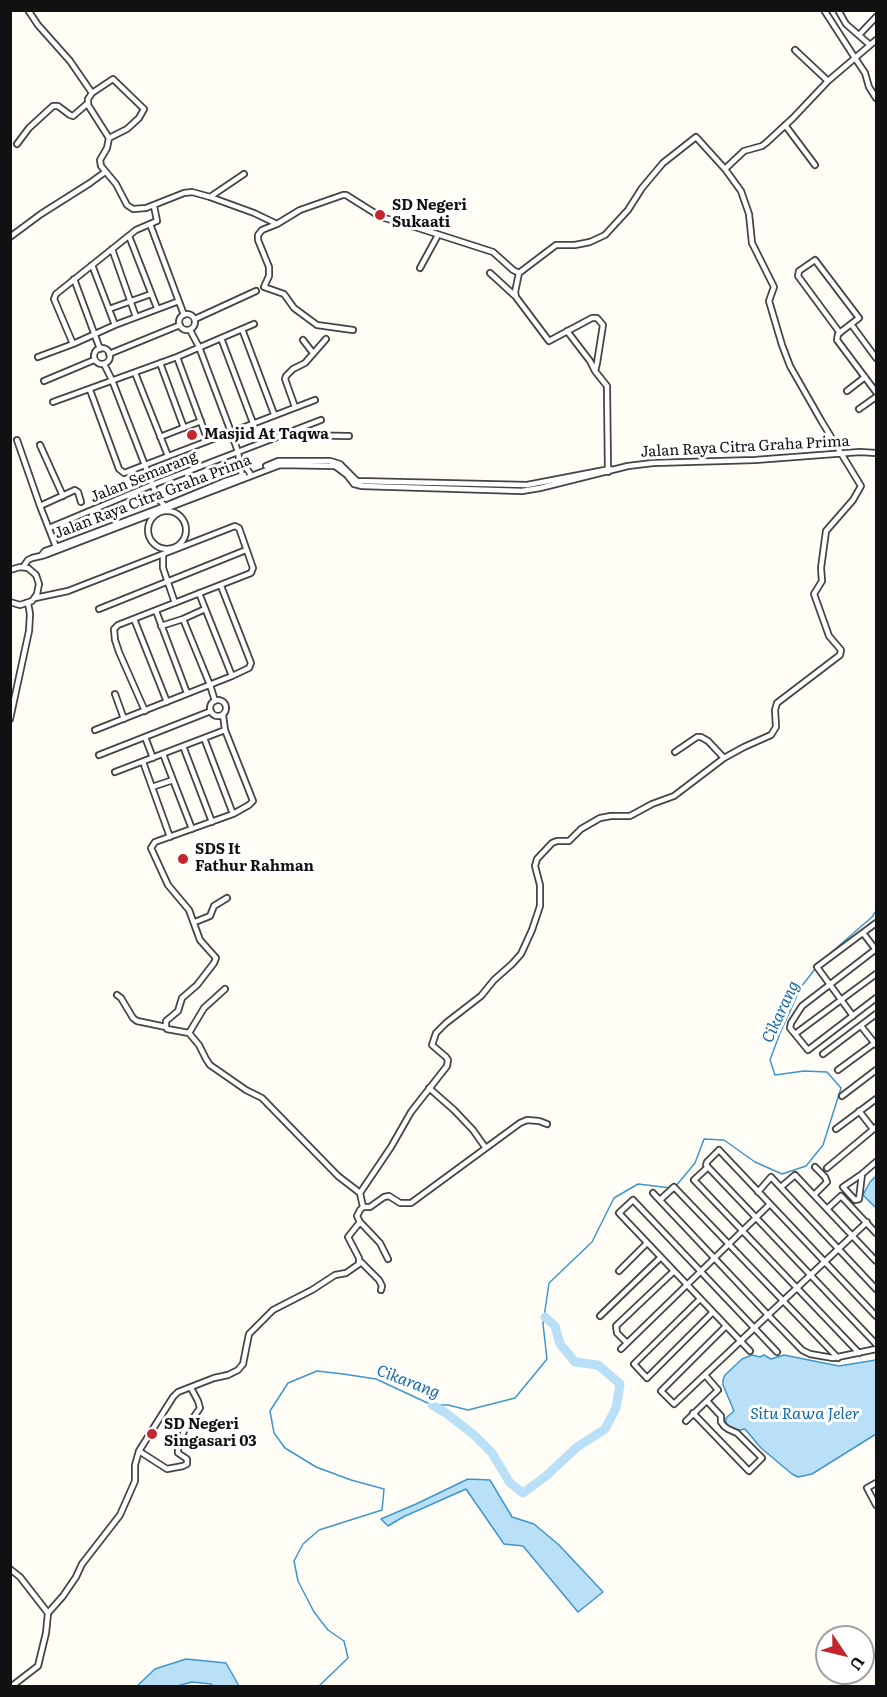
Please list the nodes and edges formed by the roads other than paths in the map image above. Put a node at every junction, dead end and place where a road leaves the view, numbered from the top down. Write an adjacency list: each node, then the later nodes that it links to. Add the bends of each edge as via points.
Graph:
1 (28, 10): 12 (street)
2 (824, 10): 9 (street)
3 (838, 10): 5 (street)
4 (876, 17): 5 (street)
5 (859, 35): 7 (street)
6 (876, 40): 7 (street)
7 (870, 45): 9 (street)
8 (795, 50): 10 (street)
9 (855, 58): 10 (street); 11 (street)
10 (828, 81): 15 (street)
11 (874, 91): 13 (street)
12 (92, 93): 14 (street); 16 (street, via 113,78 144,109 127,129)
13 (876, 98)
14 (88, 103): 16 (street); 17 (street, via 74,116 53,106)
15 (785, 125): 18 (street); 19 (street)
16 (109, 138): 20 (street, via 100,160)
17 (17, 144)
18 (815, 165)
19 (725, 169): 33 (street, via 695,137 663,163 605,235 576,245 556,245); 98 (street, via 741,191 749,214 752,243 773,285 769,301 790,366)
20 (105, 172): 23 (street, via 130,207 137,210); 28 (street)
21 (244, 174): 22 (street)
22 (210, 197): 23 (street, via 188,192); 25 (street)
23 (154, 206): 24 (street, via 158,220)
24 (150, 224): 27 (street); 38 (street)
25 (277, 224): 26 (street, via 300,210 343,195 381,217); 51 (street, via 258,235 269,267 264,287 284,294 316,326)
26 (438, 235): 31 (street); 33 (street, via 494,252)
27 (129, 236): 29 (street); 36 (street)
28 (10, 237)
29 (111, 249): 30 (street); 39 (street)
30 (92, 265): 34 (street); 41 (street)
31 (420, 268)
32 (490, 273): 37 (street)
33 (519, 273): 37 (street)
34 (74, 279): 53 (street); 58 (street, via 54,297)
35 (256, 291): 44 (street)
36 (151, 294): 39 (street); 40 (street)
37 (516, 297): 52 (street, via 549,341)
38 (179, 300): 40 (street); 42 (street)
39 (130, 301): 41 (street); 43 (street)
40 (157, 308): 43 (street)
41 (109, 309): 47 (street)
42 (184, 315): 44 (street); 48 (street)
43 (136, 317): 47 (street)
44 (195, 319): 50 (street)
45 (254, 324): 49 (street)
46 (851, 324): 54 (street); 54 (street, via 859,318 815,260 799,271 798,276); 65 (street)
47 (115, 325): 53 (street)
48 (180, 325): 50 (street); 62 (street)
49 (242, 329): 55 (street); 84 (street)
50 (190, 330): 59 (street)
51 (353, 330)
52 (567, 331): 69 (street); 69 (street, via 592,318 601,321 603,329)
53 (94, 333): 58 (street); 60 (street)
54 (840, 333): 71 (street, via 837,340)
55 (221, 338): 59 (street); 87 (street)
56 (326, 339): 61 (street)
57 (303, 340): 61 (street)
58 (73, 344): 63 (street)
59 (198, 347): 64 (street); 89 (street)
60 (100, 348): 62 (street); 66 (street)
61 (312, 353): 82 (street, via 285,379)
62 (109, 354): 68 (street)
63 (38, 357)
64 (177, 357): 67 (street); 86 (street)
65 (876, 357)
66 (94, 360): 68 (street); 74 (street)
67 (160, 363): 70 (street); 88 (street)
68 (105, 364): 73 (street)
69 (594, 371): 102 (street, via 607,390)
70 (135, 373): 73 (street); 92 (street)
71 (865, 377): 75 (street); 77 (street)
72 (876, 379): 75 (street)
73 (112, 380): 76 (street); 101 (street)
74 (44, 381)
75 (871, 384): 78 (street)
76 (90, 390): 81 (street); 101 (street, via 119,470 124,473)
77 (847, 391)
78 (876, 392)
79 (876, 397): 83 (street)
80 (315, 400): 82 (street)
81 (53, 402)
82 (295, 407): 84 (street)
83 (859, 409)
84 (274, 414): 87 (street)
85 (321, 420): 90 (street, Jalan Semarang)
86 (201, 421): 88 (street); 94 (street)
87 (253, 423): 89 (street)
88 (184, 428): 92 (street)
89 (231, 432): 94 (street); 96 (street)
90 (281, 435): 91 (street, Jalan Semarang); 96 (street, Jalan Semarang)
91 (349, 436)
92 (160, 437): 99 (street)
93 (17, 440): 109 (street)
94 (208, 441): 99 (street)
95 (40, 445): 106 (street)
96 (238, 452): 100 (street); 105 (street, Jalan Semarang)
97 (876, 453): 98 (street, Jalan Raya Citra Graha Prima)
98 (841, 454): 102 (street, Jalan Raya Citra Graha Prima); 154 (street, via 861,486 826,531 822,581 814,594 829,636 841,653 777,702 776,727 771,735)
99 (168, 456): 101 (street)
100 (241, 465): 103 (street); 104 (street)
101 (144, 466): 105 (street)
102 (608, 470): 103 (street, Jalan Raya Citra Graha Prima, via 540,486 360,481 335,462 278,462)
103 (251, 474): 104 (street, Jalan Raya Citra Graha Prima)
104 (242, 477): 110 (street, Jalan Raya Citra Graha Prima)
105 (152, 485): 107 (street); 111 (street, Jalan Semarang)
106 (63, 496): 108 (street, via 76,489); 109 (street)
107 (158, 499): 110 (street); 110 (street)
108 (81, 502)
109 (40, 506): 111 (street)
110 (161, 510): 112 (street, Jalan Raya Citra Graha Prima); 113 (street, via 174,513 185,524 184,539); 113 (street, via 149,523 148,535 158,548); 116 (street, Jalan Raya Citra Graha Prima)
111 (49, 528): 112 (street)
112 (56, 546): 116 (street, Jalan Raya Citra Graha Prima)
113 (175, 549): 114 (street, via 235,526 240,529); 115 (street)
114 (246, 550): 121 (street); 122 (street, via 254,571)
115 (163, 555): 117 (street); 119 (street)
116 (41, 556): 118 (street, via 28,560)
117 (154, 558): 119 (street); 124 (street, via 68,591)
118 (23, 567): 120 (street); 124 (street, via 33,571 38,579)
119 (163, 568): 121 (street)
120 (10, 570)
121 (167, 582): 127 (street); 128 (street)
122 (221, 586): 123 (street); 134 (street, via 251,663)
123 (199, 593): 127 (street); 129 (street)
124 (35, 598): 126 (street)
125 (10, 602): 126 (street)
126 (28, 603): 143 (street, via 29,631)
127 (175, 603): 130 (street)
128 (99, 609)
129 (205, 609): 131 (street); 134 (street)
130 (156, 611): 132 (street); 133 (street)
131 (183, 619): 133 (street); 135 (street)
132 (134, 620): 139 (street); 140 (street, via 118,625 114,632)
133 (161, 626): 136 (street)
134 (232, 676): 135 (street)
135 (210, 685): 136 (street); 138 (street)
136 (187, 693): 139 (street)
137 (115, 694): 144 (street)
138 (215, 701): 141 (street); 142 (street, via 224,703)
139 (167, 702): 140 (street)
140 (145, 711): 144 (street)
141 (211, 711): 142 (street); 147 (street)
142 (223, 715): 146 (street)
143 (10, 719)
144 (124, 719): 145 (street)
145 (95, 730)
146 (225, 730): 148 (street); 159 (street, via 253,801)
147 (145, 737): 152 (street); 153 (street)
148 (204, 738): 149 (street); 159 (street)
149 (183, 746): 151 (street); 160 (street)
150 (675, 752): 154 (street, via 701,737)
151 (163, 754): 153 (street); 157 (street)
152 (99, 755)
153 (153, 758): 155 (street)
154 (724, 758): 184 (street, via 674,796 630,816 600,818 581,828 569,841 552,843 539,856 535,862 540,906 528,939 516,960 485,993 436,1033 432,1046 448,1063)
155 (143, 762): 156 (street); 158 (street)
156 (114, 772)
157 (173, 780): 158 (street); 161 (street)
158 (152, 787): 162 (street)
159 (233, 814): 160 (street)
160 (212, 822): 161 (street)
161 (192, 829): 162 (street)
162 (170, 837): 164 (street, via 154,843 152,850 168,885)
163 (227, 898): 164 (street, via 214,906 210,916)
164 (195, 922): 177 (street, via 200,940 215,961 182,998)
165 (876, 923): 166 (street)
166 (863, 933): 167 (street); 169 (street, via 817,967)
167 (876, 950): 169 (street)
168 (876, 974): 173 (street)
169 (830, 984): 173 (street); 179 (street, via 802,1006 791,1023)
170 (225, 989): 178 (street, via 204,1008)
171 (117, 995): 177 (street, via 137,1021)
172 (876, 998): 175 (street)
173 (842, 1000): 175 (street); 179 (street)
174 (876, 1014): 176 (street)
175 (853, 1016): 179 (street, via 808,1050)
176 (861, 1026): 180 (street); 181 (street)
177 (166, 1027): 178 (street)
178 (189, 1033): 199 (street, via 210,1065 262,1098 338,1176)
179 (795, 1034)
180 (876, 1043): 182 (street)
181 (823, 1054)
182 (838, 1070)
183 (876, 1070): 185 (street)
184 (429, 1088): 191 (street); 199 (street)
185 (842, 1096)
186 (876, 1099): 187 (street)
187 (859, 1111): 189 (street); 190 (street)
188 (547, 1124): 191 (street, via 527,1120)
189 (875, 1128): 195 (street)
190 (836, 1129)
191 (485, 1147): 204 (street, via 411,1203 400,1203 389,1196)
192 (876, 1162): 196 (street)
193 (708, 1167): 198 (street, via 707,1162 719,1150); 206 (street); 209 (street, via 694,1180)
194 (815, 1167): 201 (street, via 827,1182)
195 (827, 1168)
196 (862, 1174): 196 (street, via 843,1188 855,1200 859,1200)
197 (781, 1187): 198 (street, via 771,1177); 201 (street, via 795,1175); 214 (street)
198 (758, 1192): 203 (street)
199 (360, 1193): 204 (street)
200 (653, 1193): 202 (street)
201 (814, 1195): 205 (street)
202 (660, 1200): 213 (street, via 674,1187); 216 (street)
203 (770, 1204): 206 (street); 220 (street)
204 (363, 1207): 207 (street, via 357,1216)
205 (827, 1209): 208 (street, via 841,1196); 211 (street)
206 (756, 1218): 209 (street); 224 (street)
207 (360, 1222): 217 (street, via 380,1243); 218 (street, via 348,1237)
208 (867, 1222): 210 (street); 211 (street)
209 (742, 1231): 213 (street); 226 (street)
210 (876, 1233)
211 (852, 1236): 214 (street); 219 (street)
212 (647, 1243): 215 (street); 221 (street); 223 (street, via 619,1214 633,1200)
213 (729, 1244): 216 (street); 230 (street)
214 (838, 1249): 220 (street); 227 (street)
215 (661, 1257): 222 (street); 233 (street)
216 (714, 1258): 223 (street); 232 (street)
217 (388, 1259)
218 (360, 1261): 228 (street, via 379,1280); 247 (street, via 346,1273 331,1277 273,1310 249,1334 243,1364 238,1370)
219 (876, 1261)
220 (824, 1262): 224 (street); 234 (street)
221 (619, 1271)
222 (674, 1271): 225 (street); 238 (street, via 616,1326)
223 (700, 1271): 225 (street); 236 (street)
224 (811, 1275): 226 (street); 239 (street)
225 (687, 1285): 229 (street); 238 (street)
226 (797, 1288): 230 (street); 244 (street)
227 (876, 1289)
228 (381, 1290)
229 (700, 1299): 231 (street); 231 (street, via 634,1364 647,1378)
230 (783, 1301): 232 (street); 245 (street)
231 (713, 1312): 235 (street)
232 (768, 1315): 236 (street); 245 (street, via 802,1350)
233 (600, 1316)
234 (876, 1316)
235 (726, 1326): 237 (street); 246 (street, via 661,1391 674,1404)
236 (754, 1328): 237 (street); 243 (street)
237 (741, 1341): 242 (street); 246 (street)
238 (627, 1343): 240 (street)
239 (876, 1344)
240 (621, 1349)
241 (876, 1349): 244 (street)
242 (750, 1351)
243 (777, 1352)
244 (860, 1353): 245 (street)
245 (838, 1358)
246 (705, 1375): 248 (street, via 718,1390)
247 (191, 1388): 251 (street, via 173,1396); 251 (street, via 200,1404 199,1411 178,1447 187,1464 167,1469)
248 (707, 1401): 249 (street); 249 (street, via 722,1416 724,1426 737,1432 762,1458 749,1471)
249 (693, 1413): 250 (street)
250 (686, 1421)
251 (139, 1452): 255 (street, via 135,1481 120,1515)
252 (876, 1483): 253 (street, via 867,1488)
253 (876, 1505)
254 (10, 1569): 255 (street)
255 (48, 1613): 256 (street, via 38,1666)
256 (12, 1686)

